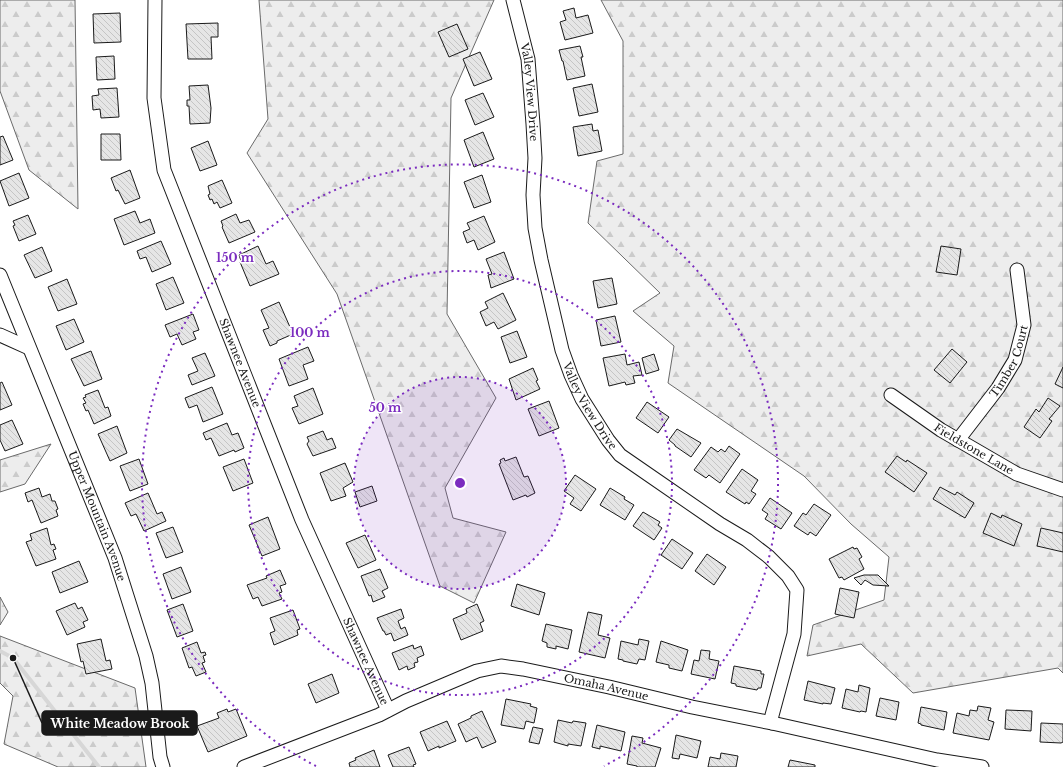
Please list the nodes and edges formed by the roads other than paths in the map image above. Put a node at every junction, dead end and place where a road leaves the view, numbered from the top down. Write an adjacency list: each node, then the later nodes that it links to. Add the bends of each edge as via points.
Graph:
1 (156, 0): 10 (street, Shawnee Avenue, via 154,98 164,170 302,520)
2 (513, 0): 11 (street, Valley View Drive, via 528,59 535,158 535,228 540,260 562,350 582,399 620,455 747,540 788,576 797,590 794,634)
3 (1017, 270): 8 (street, Timber Court, via 1024,325 1016,360)
4 (0, 275): 6 (street, Upper Mountain Avenue)
5 (0, 335): 6 (street)
6 (29, 348): 12 (street, Upper Mountain Avenue, via 120,573 152,683)
7 (892, 395): 8 (street, Fieldstone Lane)
8 (958, 440): 9 (street, Fieldstone Lane, via 1017,474)
9 (1063, 490)
10 (388, 710): 11 (street, Omaha Avenue, via 477,671 501,666); 13 (street, Omaha Avenue)
11 (772, 723): 14 (street, Omaha Avenue, via 937,760)
12 (163, 767)
13 (244, 767)
14 (982, 767)

